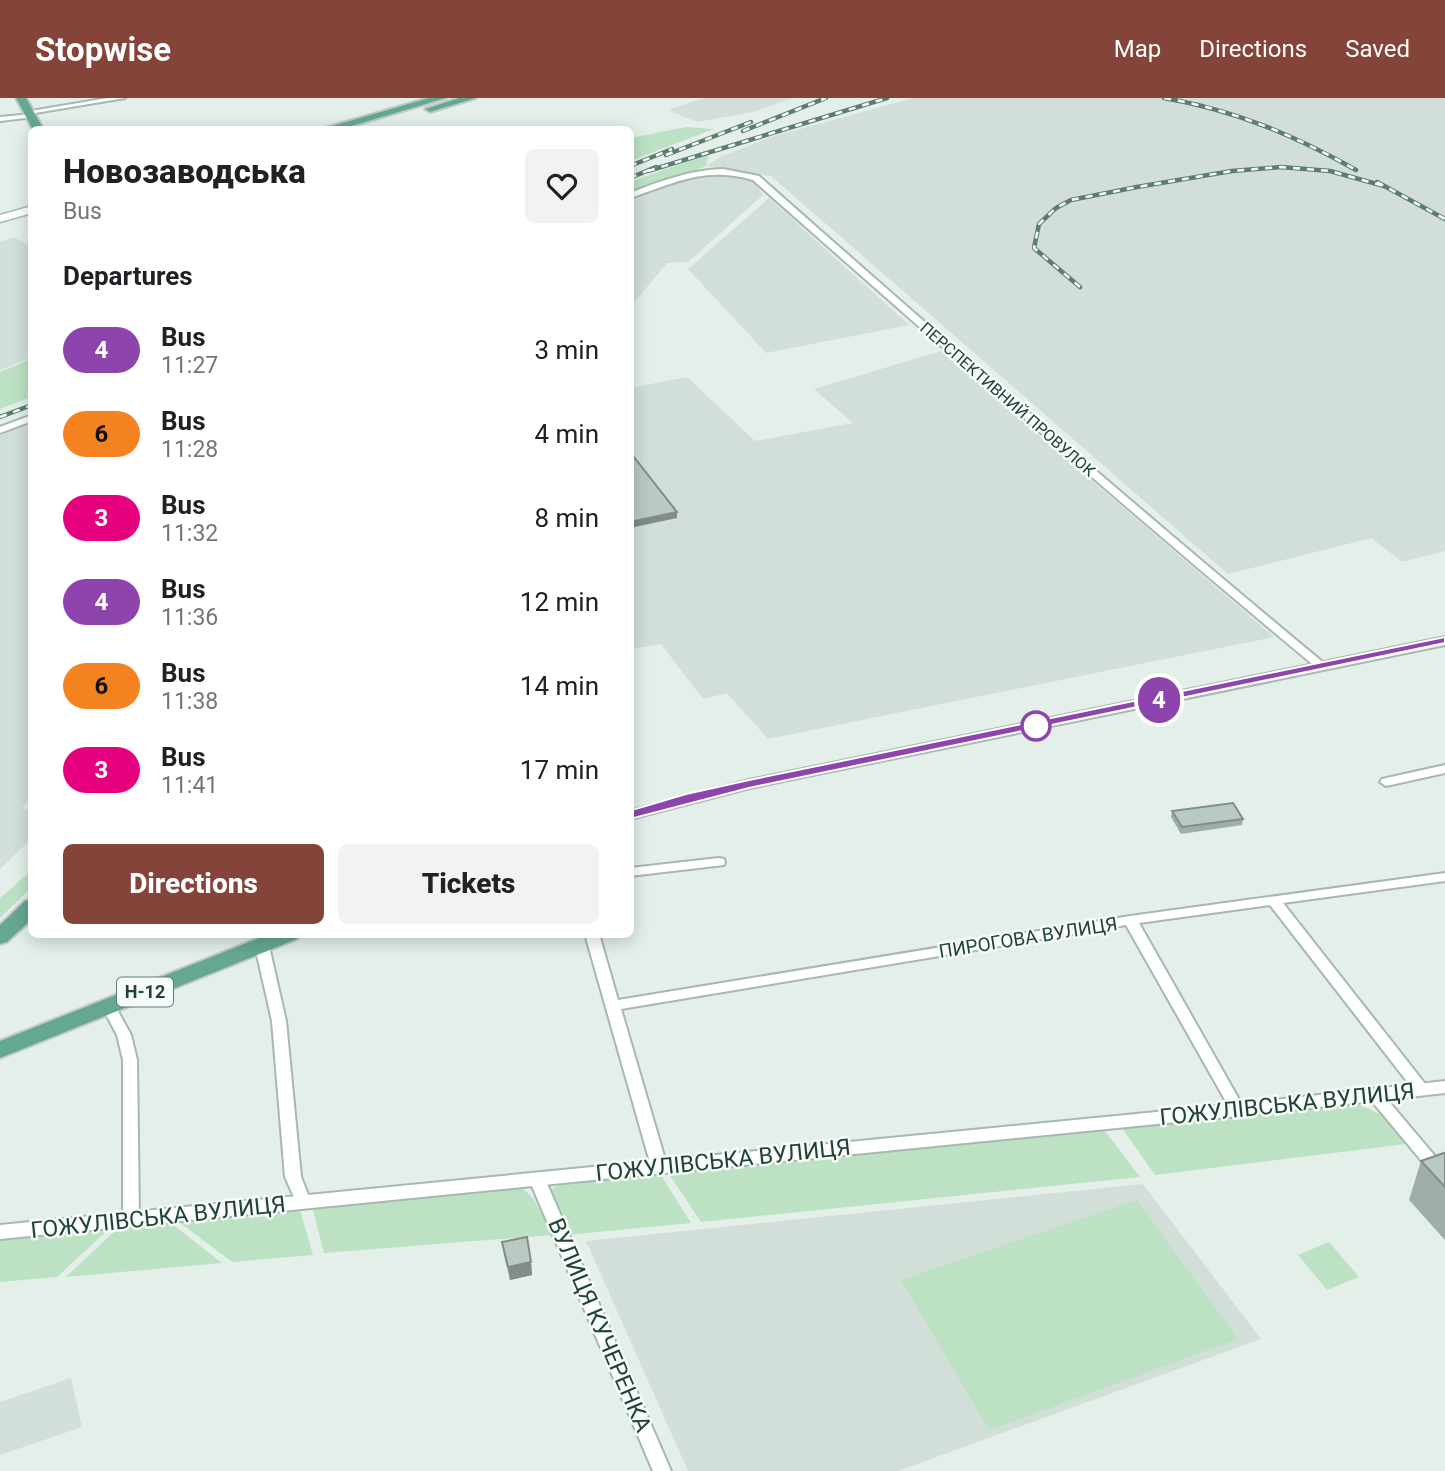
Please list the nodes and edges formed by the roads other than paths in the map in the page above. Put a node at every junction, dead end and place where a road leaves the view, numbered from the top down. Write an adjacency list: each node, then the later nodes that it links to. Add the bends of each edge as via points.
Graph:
1 (21, 98): 5 (main road)
2 (122, 98): 5 (street)
3 (441, 98): 8 (main road)
4 (471, 98): 9 (main road)
5 (30, 114): 6 (street); 7 (main road)
6 (0, 119)
7 (37, 126)
8 (338, 126)
9 (370, 126)
10 (634, 194): 16 (street, ПЕРСПЕКТИВНИЙ ПРОВУЛОК, via 681,175 711,170 756,178)
11 (28, 210): 12 (main road)
12 (0, 219)
13 (28, 420): 14 (street)
14 (0, 430)
15 (1445, 640): 16 (street)
16 (1321, 666): 19 (street, via 749,784)
17 (1445, 769): 18 (street)
18 (1387, 782)
19 (634, 814)
20 (719, 862): 21 (street)
21 (634, 872)
22 (1445, 877): 23 (street, ПИРОГОВА ВУЛИЦЯ)
23 (1273, 900): 25 (street, ПИРОГОВА ВУЛИЦЯ); 34 (street)
24 (28, 910): 26 (main road)
25 (1129, 920): 30 (street, ПИРОГОВА ВУЛИЦЯ); 36 (street)
26 (0, 937)
27 (281, 938): 29 (main road, Н-12)
28 (593, 938): 30 (street)
29 (262, 946): 31 (main road, Н-12); 40 (street, via 279,1021 293,1177)
30 (612, 1006): 37 (street)
31 (108, 1007): 32 (main road, Н-12); 41 (street, via 124,1035 130,1060)
32 (7, 1044)
33 (1445, 1087): 34 (street, ГОЖУЛІВСЬКА ВУЛИЦЯ)
34 (1421, 1089): 35 (street, ГОЖУЛІВСЬКА ВУЛИЦЯ)
35 (1375, 1095): 36 (street, ГОЖУЛІВСЬКА ВУЛИЦЯ); 39 (street)
36 (1238, 1110): 37 (street, ГОЖУЛІВСЬКА ВУЛИЦЯ)
37 (659, 1166): 38 (street, ГОЖУЛІВСЬКА ВУЛИЦЯ)
38 (537, 1179): 40 (street, ГОЖУЛІВСЬКА ВУЛИЦЯ); 43 (street, ВУЛИЦЯ КУЧЕРЕНКА)
39 (1445, 1179)
40 (303, 1202): 41 (street, ГОЖУЛІВСЬКА ВУЛИЦЯ)
41 (131, 1218): 42 (street, ГОЖУЛІВСЬКА ВУЛИЦЯ)
42 (0, 1232)
43 (662, 1471)

